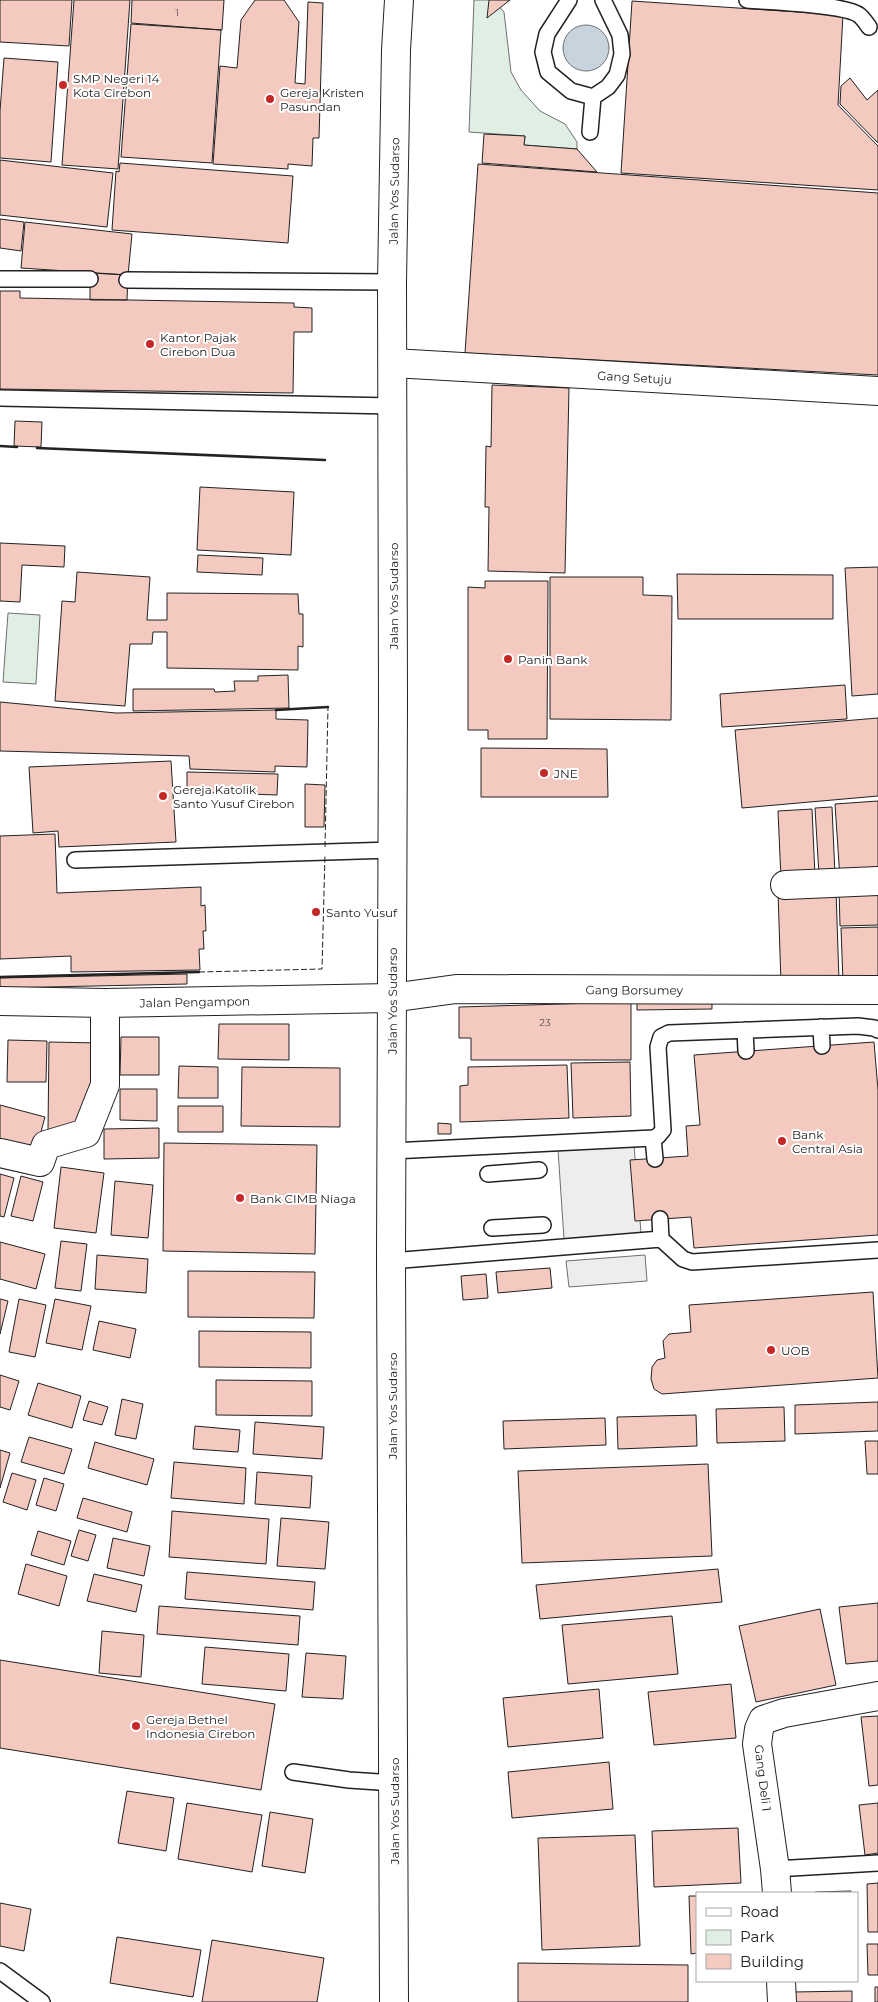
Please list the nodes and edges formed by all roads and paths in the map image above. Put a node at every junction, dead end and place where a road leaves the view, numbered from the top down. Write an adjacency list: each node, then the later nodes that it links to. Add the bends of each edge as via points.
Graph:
1 (400, 0): 11 (main road, Jalan Yos Sudarso, via 396,50)
2 (569, 0): 6 (lane, via 547,34 543,52 548,72 571,91)
3 (603, 0): 6 (lane, via 620,35 622,54 616,75 608,87)
4 (747, 0): 5 (lane, via 851,11 860,15)
5 (870, 27)
6 (593, 97): 7 (lane)
7 (590, 132)
8 (0, 279): 9 (lane)
9 (90, 279)
10 (127, 280): 11 (lane)
11 (392, 282): 12 (main road, Jalan Yos Sudarso)
12 (393, 363): 13 (main road, Gang Setuju); 15 (main road, Jalan Yos Sudarso)
13 (878, 390)
14 (0, 398): 15 (lane)
15 (392, 406): 16 (main road, Jalan Yos Sudarso)
16 (392, 850): 17 (lane); 21 (main road, Jalan Yos Sudarso)
17 (75, 860)
18 (878, 881): 19 (main road)
19 (785, 885)
20 (878, 990): 21 (main road, Gang Borsumey, via 456,989)
21 (391, 998): 23 (main road, Jalan Pengampon); 31 (main road, Jalan Yos Sudarso)
22 (0, 1001): 23 (main road, Jalan Pengampon)
23 (105, 1003): 32 (main road, via 105,1085 86,1133 46,1145 40,1162)
24 (820, 1027): 25 (lane); 26 (lane, via 858,1026); 27 (lane)
25 (745, 1030): 28 (lane); 29 (lane, via 669,1033 661,1037 658,1047 663,1130)
26 (878, 1030)
27 (822, 1046)
28 (746, 1051)
29 (653, 1138): 30 (lane); 33 (lane)
30 (512, 1145): 31 (lane); 35 (lane)
31 (392, 1151): 44 (main road, Jalan Yos Sudarso)
32 (0, 1152)
33 (655, 1159)
34 (539, 1170): 35 (lane)
35 (514, 1172): 36 (lane)
36 (488, 1174)
37 (660, 1219): 41 (lane)
38 (543, 1225): 39 (lane)
39 (518, 1227): 40 (lane); 43 (lane)
40 (492, 1228)
41 (661, 1239): 42 (lane, via 683,1259 692,1262); 43 (lane)
42 (878, 1250)
43 (520, 1251): 44 (lane)
44 (391, 1261): 47 (main road, Jalan Yos Sudarso)
45 (878, 1696): 49 (main road, Gang Deli 1, via 784,1713 763,1720 758,1744)
46 (293, 1772): 47 (lane)
47 (394, 1783): 53 (main road, Jalan Yos Sudarso)
48 (878, 1863): 49 (lane)
49 (776, 1881)
50 (0, 1971): 52 (lane)
51 (781, 1982): 54 (main road)
52 (42, 2002)
53 (394, 2002)
54 (782, 2002)

